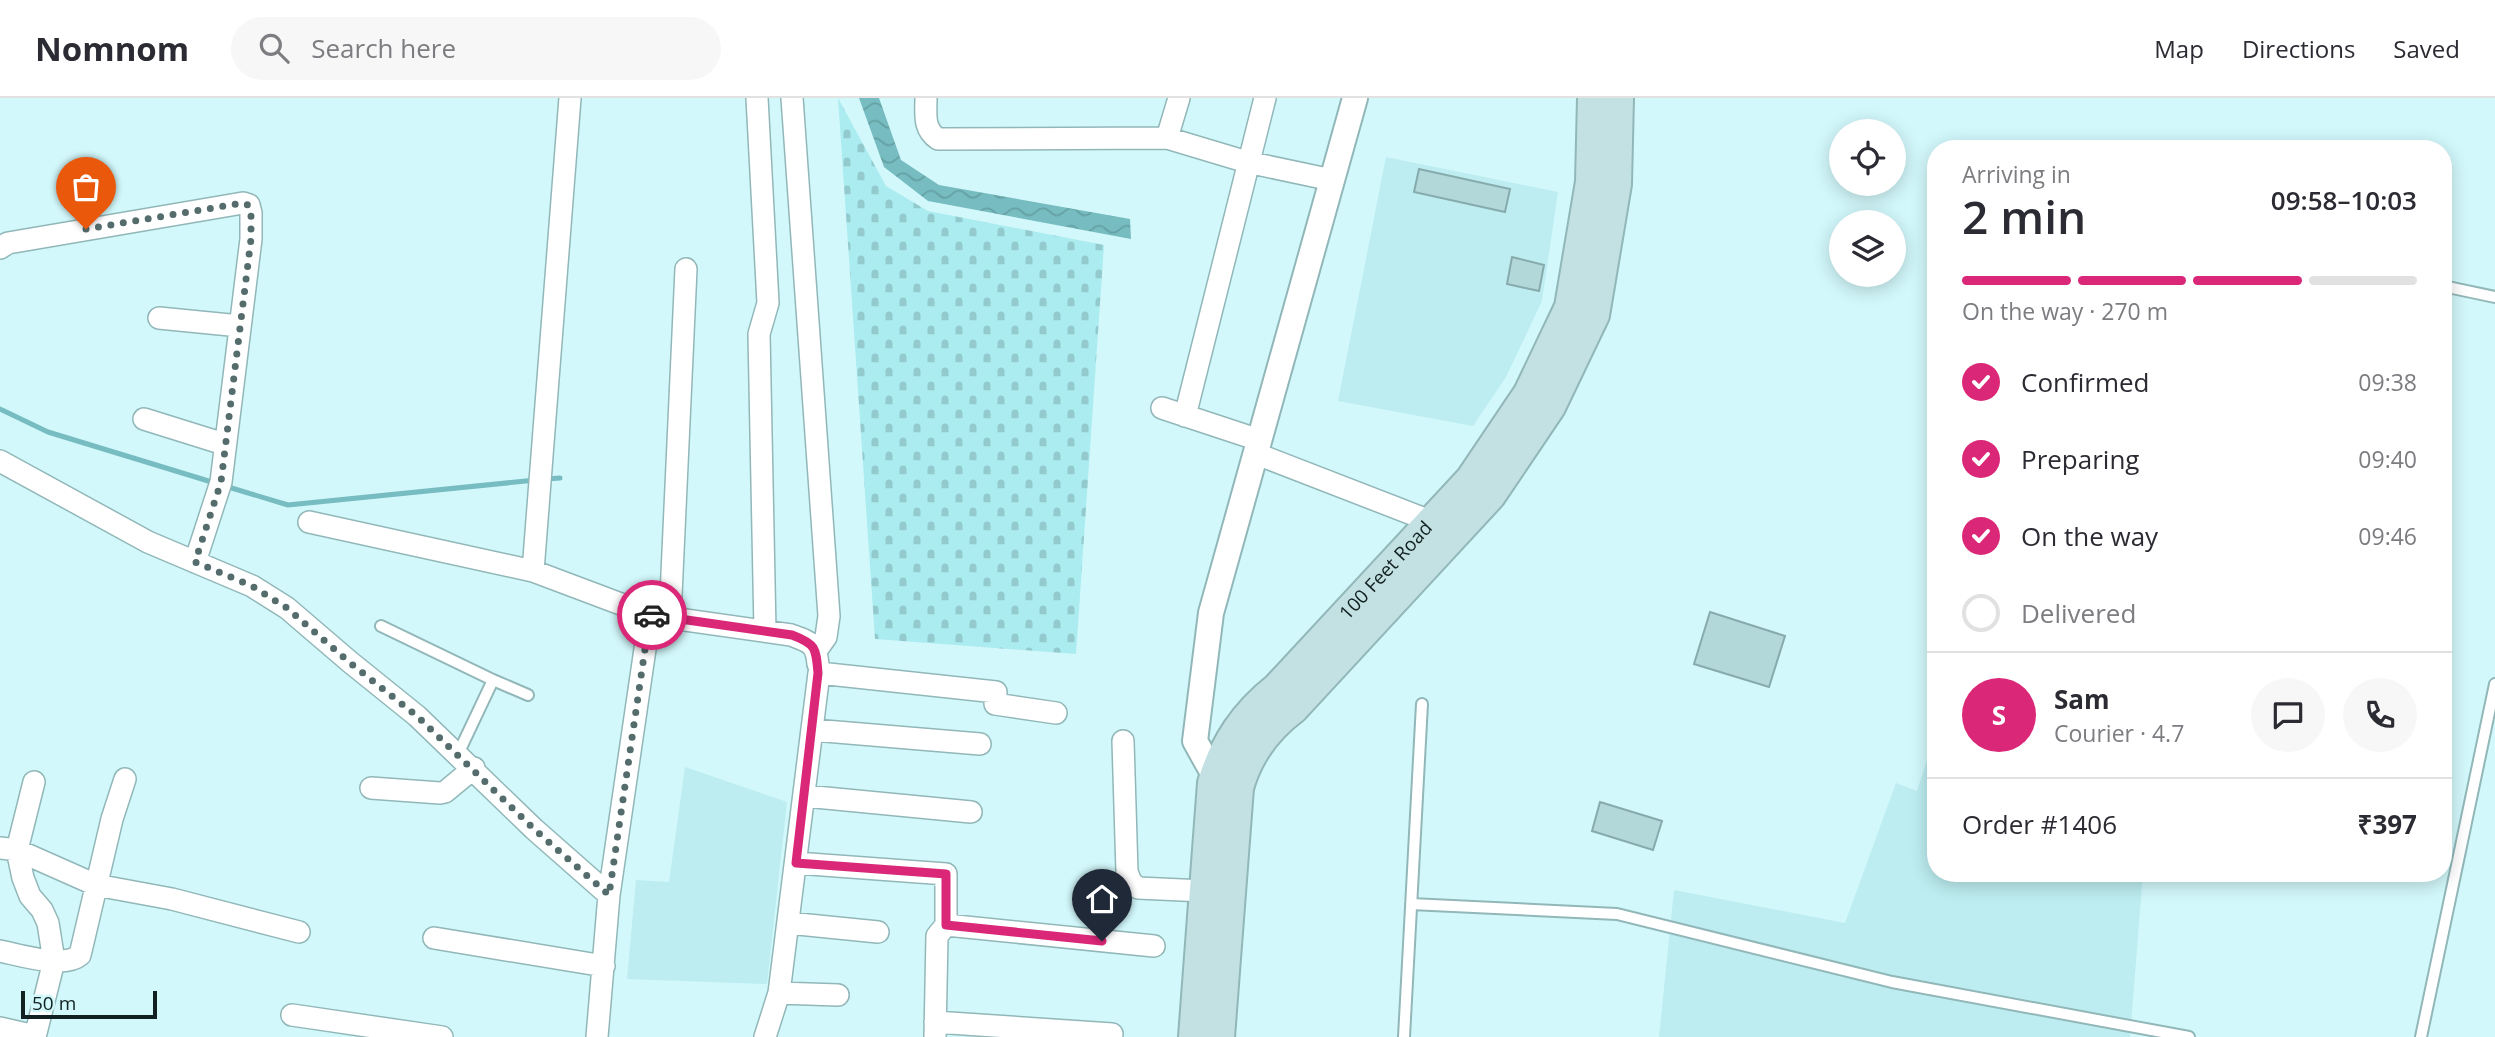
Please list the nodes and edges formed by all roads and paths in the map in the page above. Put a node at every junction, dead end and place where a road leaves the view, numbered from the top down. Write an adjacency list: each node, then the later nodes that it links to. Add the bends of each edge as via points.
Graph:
1 (570, 98): 28 (street)
2 (757, 98): 31 (street, via 768,303 759,334)
3 (792, 98): 32 (street, via 829,616 826,638)
4 (926, 98): 10 (street, via 926,125 938,139)
5 (1179, 98): 10 (street)
6 (1265, 98): 11 (street)
7 (1355, 98): 12 (street)
8 (1592, 98): 25 (main road, 100 Feet Road, via 1590,182 1569,307 1528,393 1470,479)
9 (1619, 98): 45 (main road, 100 Feet Road, via 1616,184 1595,315 1551,407 1491,496)
10 (1167, 138): 11 (street)
11 (1247, 162): 12 (street); 20 (street)
12 (1332, 180): 23 (street)
13 (0, 248): 18 (street, via 243,203 251,213 251,239)
14 (687, 269): 29 (street)
15 (2452, 288): 16 (lane)
16 (2495, 297)
17 (159, 318): 18 (street)
18 (240, 327): 22 (street)
19 (1162, 408): 20 (street)
20 (1185, 416): 23 (street)
21 (144, 419): 22 (street)
22 (224, 444): 27 (street, via 221,482)
23 (1258, 447): 25 (street); 45 (street, via 1211,613 1195,741)
24 (0, 461): 27 (street, via 148,542)
25 (1430, 521): 45 (main road, 100 Feet Road, via 1246,716 1230,738)
26 (309, 522): 28 (street)
27 (195, 562): 42 (street, via 252,586 287,608)
28 (533, 572): 29 (street)
29 (660, 616): 31 (street); 53 (street)
30 (382, 626): 34 (lane)
31 (765, 631): 32 (street, via 792,635 810,642)
32 (817, 651): 33 (street)
33 (818, 673): 38 (street, via 996,692 995,704); 39 (street)
34 (493, 680): 36 (lane); 42 (lane)
35 (2495, 684): 78 (lane)
36 (528, 695)
37 (1422, 704): 54 (lane)
38 (1056, 713)
39 (813, 730): 41 (street); 47 (street)
40 (1123, 741): 52 (street, via 1131,881 1138,888)
41 (980, 744)
42 (466, 761): 46 (street, via 440,793); 53 (street)
43 (125, 779): 51 (street)
44 (34, 782): 49 (street)
45 (1226, 782): 52 (main road, 100 Feet Road, via 1212,783); 75 (main road, 100 Feet Road)
46 (372, 788)
47 (804, 796): 48 (street); 50 (street)
48 (971, 812)
49 (9, 849): 51 (street); 62 (street, via 48,923)
50 (796, 863): 55 (street); 56 (street, via 946,874)
51 (96, 885): 57 (street, via 172,899); 62 (street, via 80,956)
52 (1204, 891): 74 (main road, 100 Feet Road)
53 (609, 895): 63 (street)
54 (1411, 904): 76 (lane); 77 (lane, via 1617,914 1892,982)
55 (788, 923): 58 (street); 64 (street)
56 (946, 925): 60 (street); 68 (street, via 937,936)
57 (299, 932)
58 (877, 932)
59 (434, 938): 63 (street)
60 (1154, 946)
61 (0, 950): 62 (street)
62 (54, 961): 70 (street)
63 (604, 966): 72 (street)
64 (779, 993): 65 (street); 73 (street)
65 (838, 995)
66 (292, 1015): 71 (street)
67 (0, 1028): 70 (street)
68 (935, 1030): 69 (street)
69 (1112, 1034)
70 (35, 1037)
71 (442, 1037)
72 (597, 1037)
73 (765, 1037)
74 (1193, 1037)
75 (1220, 1037)
76 (1404, 1037)
77 (2189, 1037)
78 (2421, 1037)

